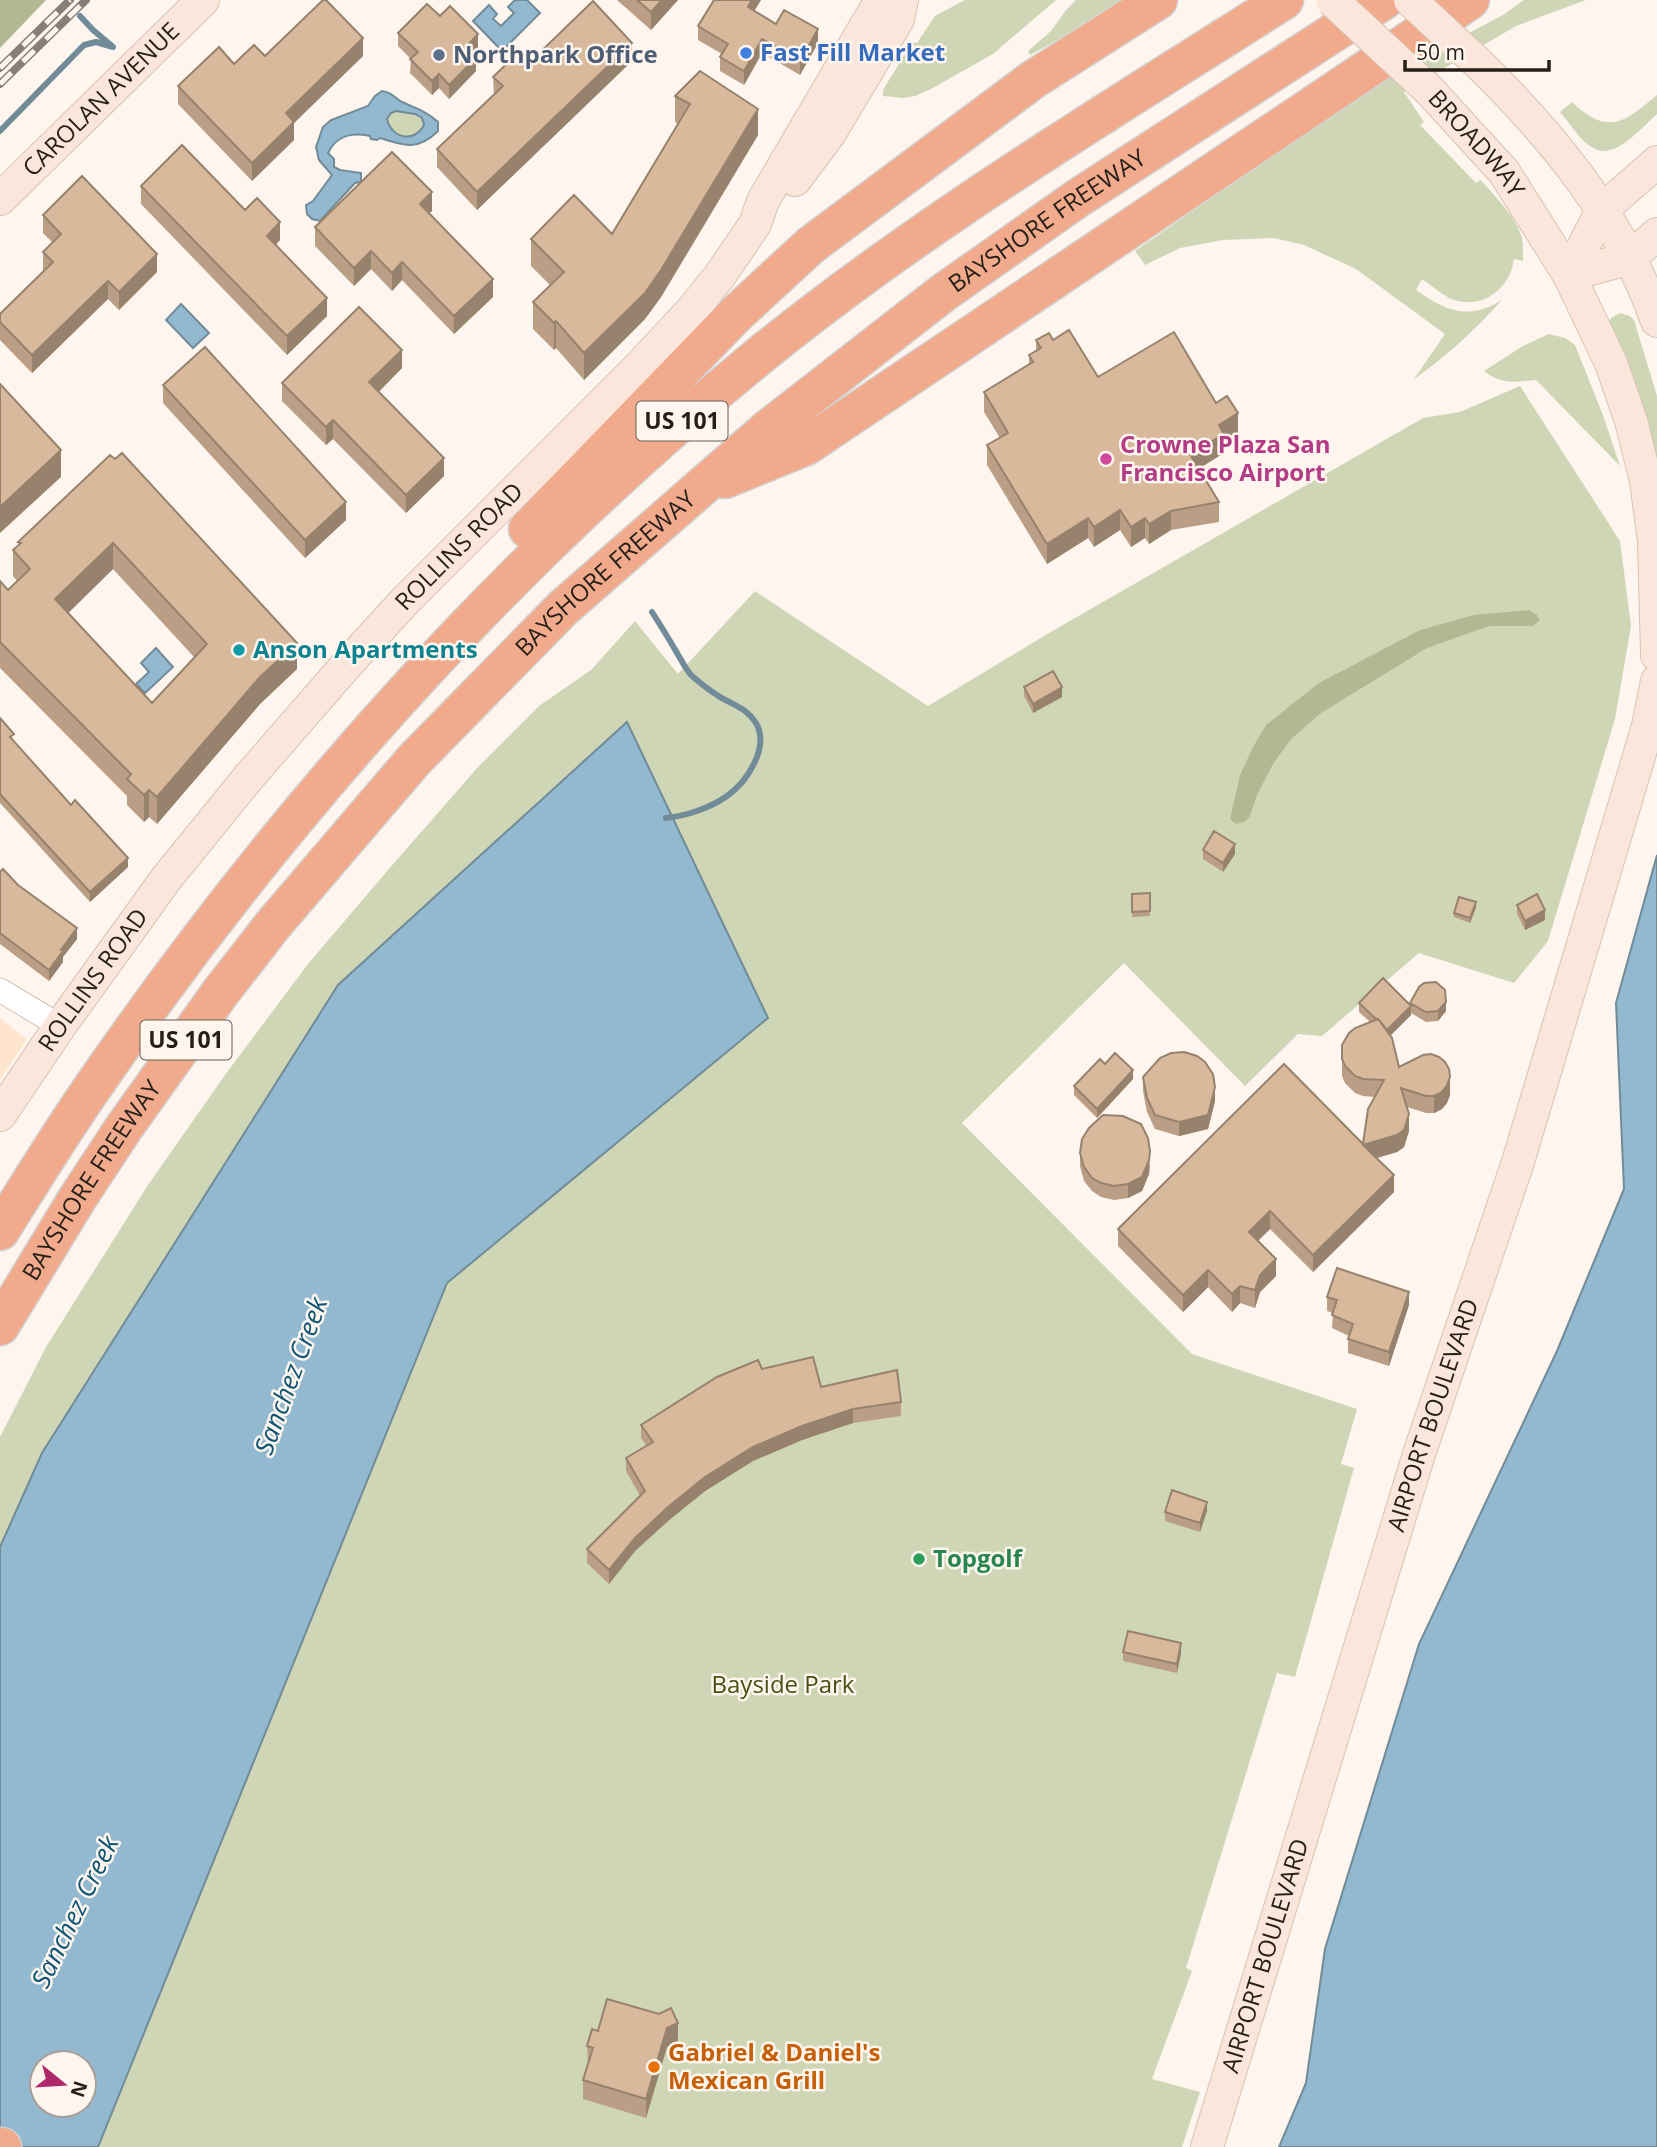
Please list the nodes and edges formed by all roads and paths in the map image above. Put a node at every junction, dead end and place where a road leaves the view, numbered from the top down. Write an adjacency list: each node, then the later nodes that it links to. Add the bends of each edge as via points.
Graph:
1 (203, 0): 11 (main road, CAROLAN AVENUE)
2 (883, 0): 13 (main road, ROLLINS ROAD, via 763,201)
3 (902, 0): 13 (main road, ROLLINS ROAD, via 898,19 830,133 772,210)
4 (1158, 0): 21 (highway, via 1034,79 811,245 734,316 407,654 251,832)
5 (1284, 0): 21 (highway, BAYSHORE FREEWAY / US 101, via 901,250 781,339 687,417 506,586 394,706 286,830)
6 (1332, 0): 16 (main road, BROADWAY, bridge, via 1430,91 1504,172)
7 (1384, 0): 18 (highway, BAYSHORE FREEWAY / US 101, via 1010,245 768,429)
8 (1410, 0): 12 (main road, bridge, via 1546,133)
9 (1470, 0): 18 (highway, via 806,446)
10 (1657, 162): 12 (main road)
11 (0, 199)
12 (1602, 210): 15 (main road); 16 (main road)
13 (755, 224): 23 (main road, ROLLINS ROAD, via 707,291 640,366 455,549 314,701 166,879)
14 (1657, 234): 15 (main road)
15 (1630, 257): 16 (main road); 17 (main road)
16 (1569, 275): 19 (main road, via 1611,363 1637,441 1654,541)
17 (1657, 321)
18 (694, 492): 26 (highway, BAYSHORE FREEWAY / US 101, via 563,608 414,760 340,846 272,926 171,1060)
19 (1657, 655)
20 (1657, 681): 29 (main road, AIRPORT BOULEVARD, via 1648,726 1518,1161 1419,1454)
21 (184, 960): 25 (highway, BAYSHORE FREEWAY / US 101, via 85,1098)
22 (0, 990): 23 (street)
23 (60, 1026): 24 (main road, ROLLINS ROAD)
24 (0, 1115)
25 (0, 1231)
26 (34, 1267): 27 (highway, BAYSHORE FREEWAY / US 101); 28 (highway)
27 (0, 1326)
28 (0, 1351)
29 (1208, 2147)

